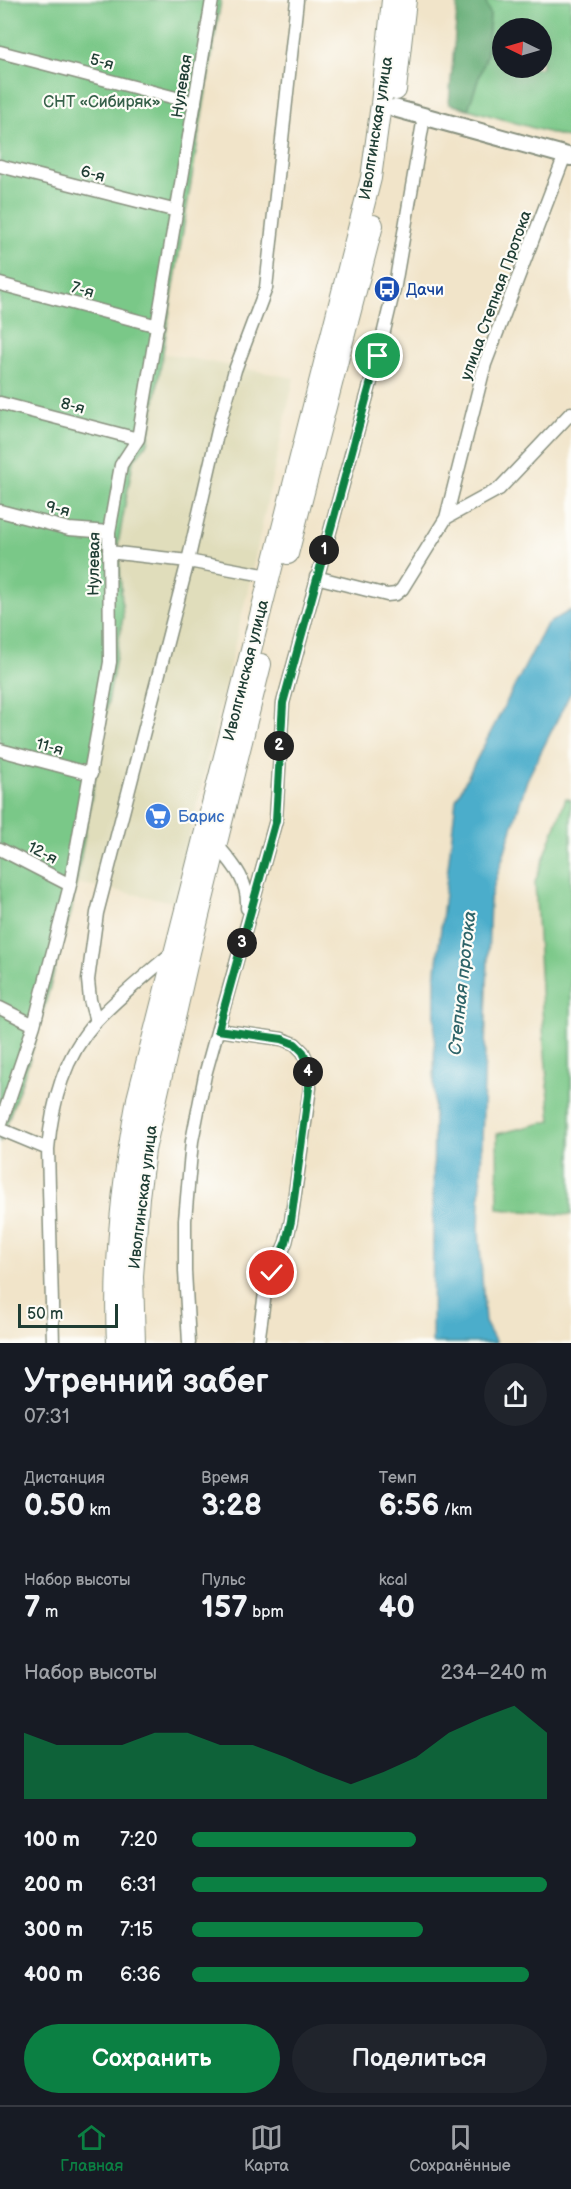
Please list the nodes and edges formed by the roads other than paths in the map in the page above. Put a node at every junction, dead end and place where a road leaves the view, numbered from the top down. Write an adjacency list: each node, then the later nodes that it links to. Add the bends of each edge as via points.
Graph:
1 (212, 0): 6 (street, Нулевая)
2 (297, 0): 21 (street, via 266,288 234,370)
3 (392, 0): 22 (main road, Иволгинская улица, via 371,178)
4 (406, 0): 7 (main road, Иволгинская улица)
5 (0, 52): 6 (street, 5-я)
6 (195, 103): 11 (street, Нулевая)
7 (394, 108): 8 (street); 26 (main road, Иволгинская улица, via 384,182)
8 (424, 117): 9 (street); 23 (street, via 395,285)
9 (568, 156): 18 (street, улица Степная Протока, via 485,364)
10 (0, 166): 11 (street, 6-я)
11 (177, 211): 13 (street, Нулевая)
12 (0, 284): 13 (street, 7-я)
13 (158, 326): 16 (street, Нулевая)
14 (0, 403): 16 (street, 8-я)
15 (571, 413): 18 (street, улица Степная Протока, via 499,489)
16 (138, 439): 19 (street, Нулевая, via 121,465)
17 (0, 511): 19 (street, 9-я, via 69,529)
18 (446, 518): 23 (street, улица Степная Протока, via 396,594)
19 (109, 532): 20 (street, Нулевая)
20 (109, 552): 21 (street); 25 (street, Нулевая, via 110,662)
21 (188, 561): 22 (street); 32 (street, via 97,913 88,980)
22 (269, 576): 30 (main road, Иволгинская улица)
23 (316, 578): 29 (street, via 283,703 276,820)
24 (0, 750): 25 (street, 11-я)
25 (91, 774): 28 (street, Нулевая)
26 (217, 845): 29 (street, via 239,871 248,895); 39 (main road, Иволгинская улица, via 145,1150 133,1276)
27 (0, 849): 28 (street, 12-я)
28 (70, 885): 33 (street, Нулевая)
29 (246, 930): 34 (street)
30 (175, 950): 32 (street); 38 (main road, Иволгинская улица, via 137,1099 121,1196)
31 (0, 1008): 33 (street)
32 (96, 1021): 36 (street, via 64,1073 50,1122)
33 (34, 1025): 35 (street, Нулевая)
34 (218, 1030): 40 (street, via 191,1152 185,1220); 41 (street, via 282,1039 295,1044 308,1063 309,1088 291,1221 265,1293)
35 (0, 1128): 36 (street)
36 (48, 1149): 37 (street)
37 (53, 1343)
38 (117, 1343)
39 (135, 1343)
40 (189, 1343)
41 (258, 1343)

